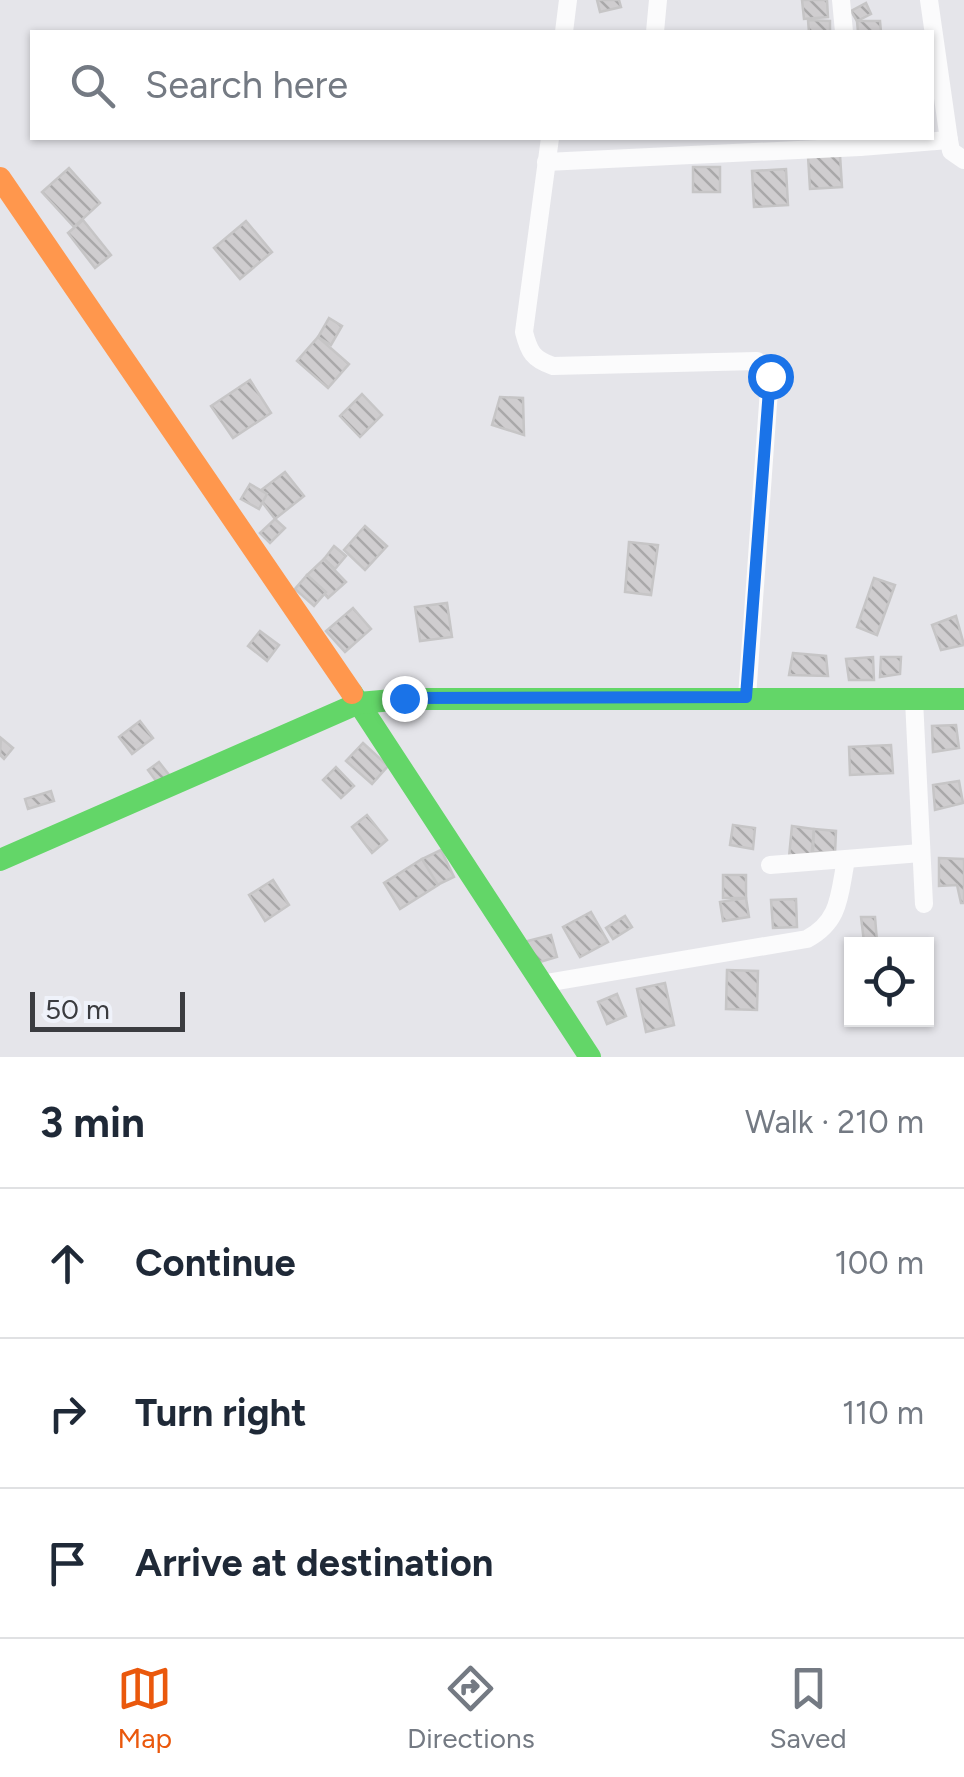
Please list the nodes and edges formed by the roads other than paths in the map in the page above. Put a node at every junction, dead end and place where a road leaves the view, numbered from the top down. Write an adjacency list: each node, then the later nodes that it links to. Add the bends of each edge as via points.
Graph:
1 (568, 0): 5 (street)
2 (658, 0): 6 (street)
3 (840, 0): 7 (street)
4 (929, 0): 8 (street)
5 (564, 30)
6 (655, 30)
7 (844, 30)
8 (933, 30)
9 (934, 35): 11 (street)
10 (550, 140): 15 (street)
11 (949, 140): 12 (street); 14 (street)
12 (859, 142): 13 (street)
13 (646, 146): 15 (street)
14 (964, 160)
15 (546, 162): 17 (street, via 524,332 536,360 553,366 757,361 770,376)
16 (0, 178): 20 (street)
17 (746, 697): 19 (street); 20 (street)
18 (964, 699): 19 (street)
19 (914, 700): 21 (street)
20 (359, 703): 22 (street); 26 (street)
21 (921, 853): 23 (street); 25 (street)
22 (0, 860)
23 (846, 860): 24 (street); 26 (street, via 831,920 806,939)
24 (770, 866)
25 (924, 904)
26 (540, 984): 27 (street)
27 (590, 1057)

